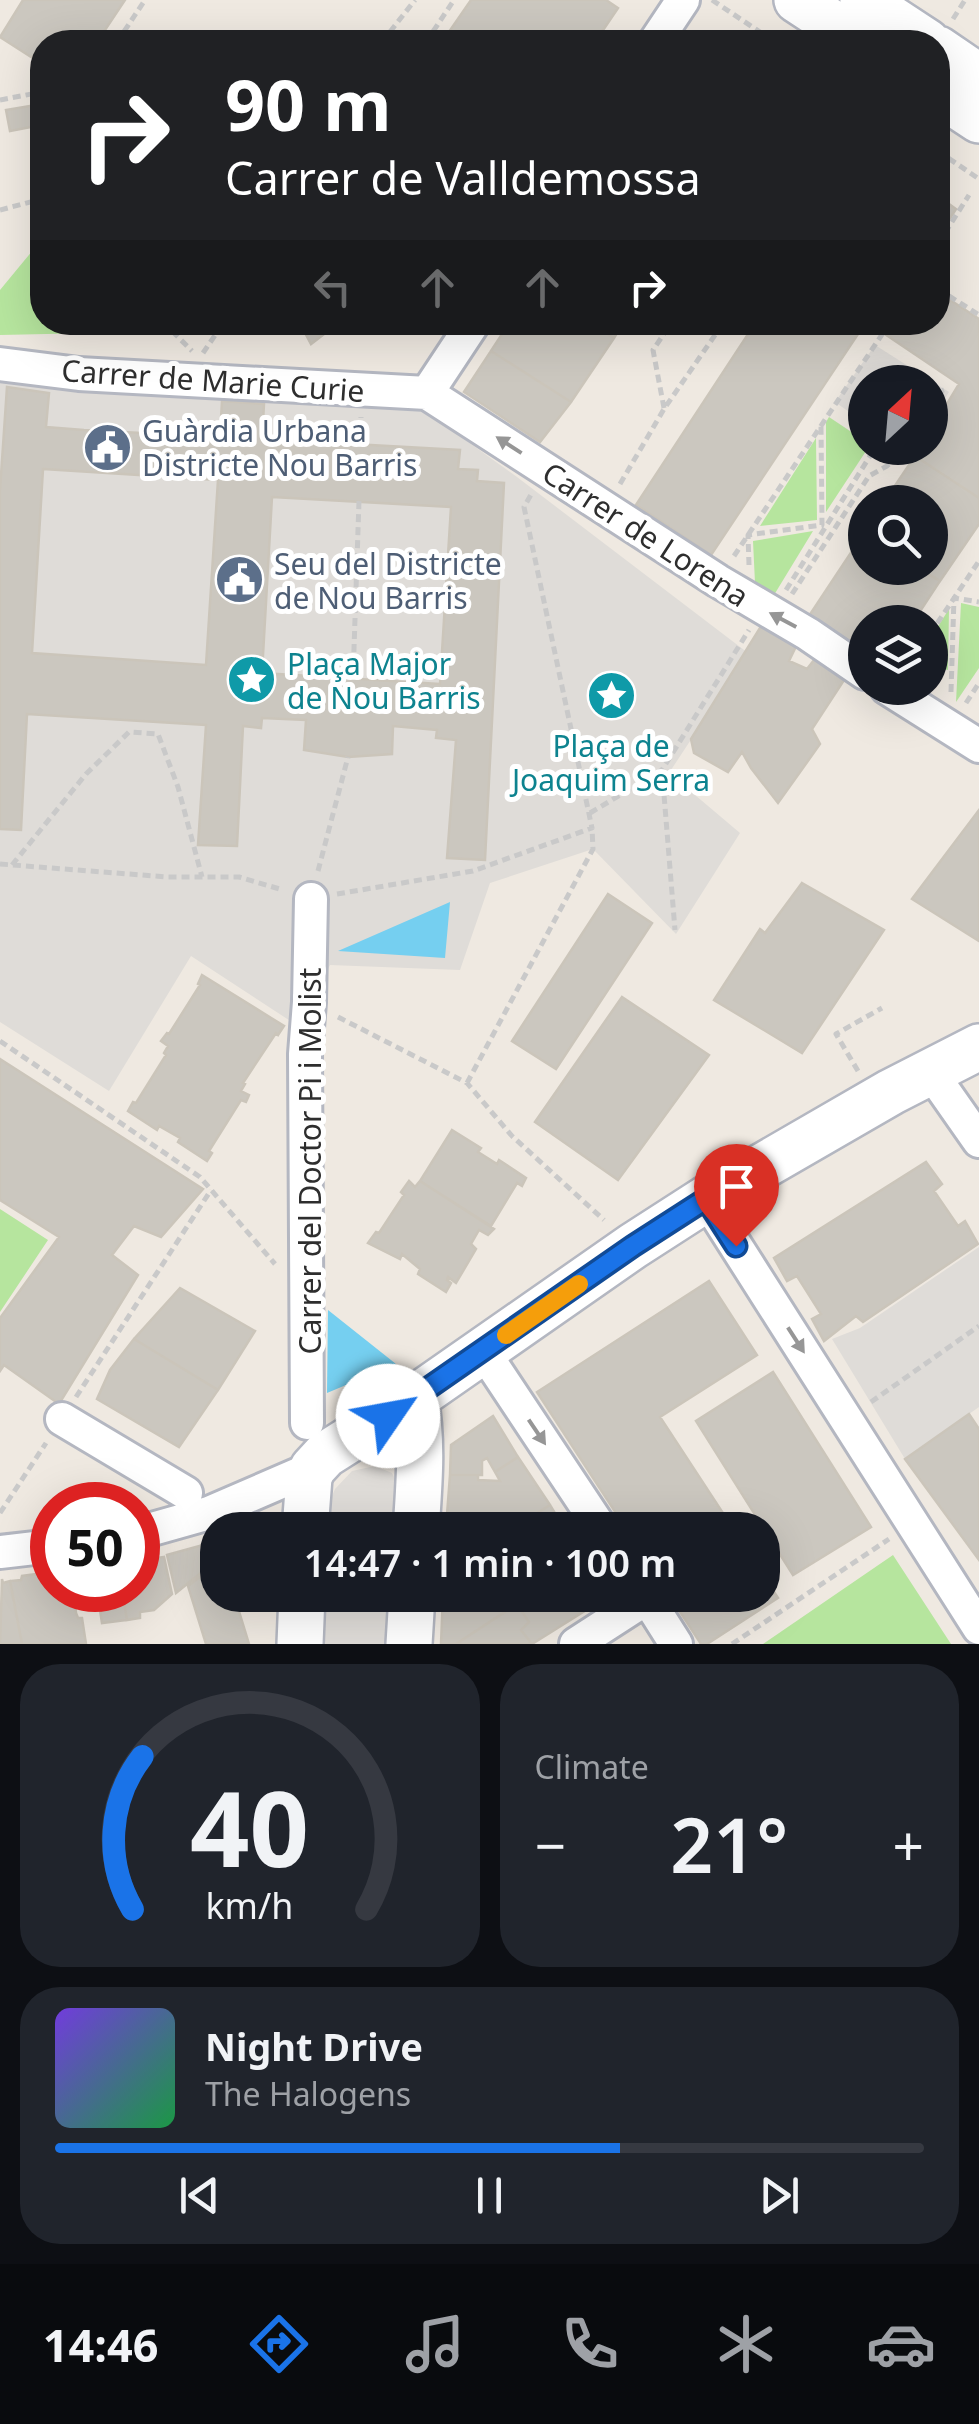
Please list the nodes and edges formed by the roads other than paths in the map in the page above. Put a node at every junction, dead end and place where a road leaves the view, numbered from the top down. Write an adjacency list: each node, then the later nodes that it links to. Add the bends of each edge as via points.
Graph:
1 (684, 0): 4 (street)
2 (796, 0): 5 (main road)
3 (863, 0): 6 (main road)
4 (663, 30)
5 (842, 30)
6 (923, 30)
7 (950, 49): 8 (main road)
8 (979, 77)
9 (950, 101): 10 (main road)
10 (979, 120)
11 (465, 335): 13 (street)
12 (0, 364): 13 (street, Carrer de Marie Curie)
13 (427, 392): 14 (street, Carrer de Lorena, one-way to 13)
14 (848, 661)
15 (914, 705): 16 (street)
16 (979, 746)
17 (311, 898): 25 (street, Carrer del Doctor Pi i Molist)
18 (979, 1047): 19 (main road)
19 (930, 1070): 20 (street); 21 (main road)
20 (979, 1140)
21 (706, 1199): 22 (main road); 38 (street, one-way to 38)
22 (482, 1351): 23 (main road); 30 (street, one-way to 30)
23 (415, 1398): 26 (main road); 29 (main road)
24 (62, 1419): 27 (street)
25 (307, 1424)
26 (312, 1468): 28 (main road); 31 (street)
27 (186, 1492)
28 (307, 1512)
29 (417, 1512)
30 (590, 1512)
31 (160, 1527)
32 (30, 1549): 33 (street)
33 (0, 1552)
34 (301, 1612): 39 (main road)
35 (411, 1612): 40 (main road)
36 (623, 1612): 41 (street)
37 (656, 1612): 42 (street)
38 (979, 1628)
39 (300, 1644)
40 (409, 1644)
41 (576, 1644)
42 (676, 1644)

